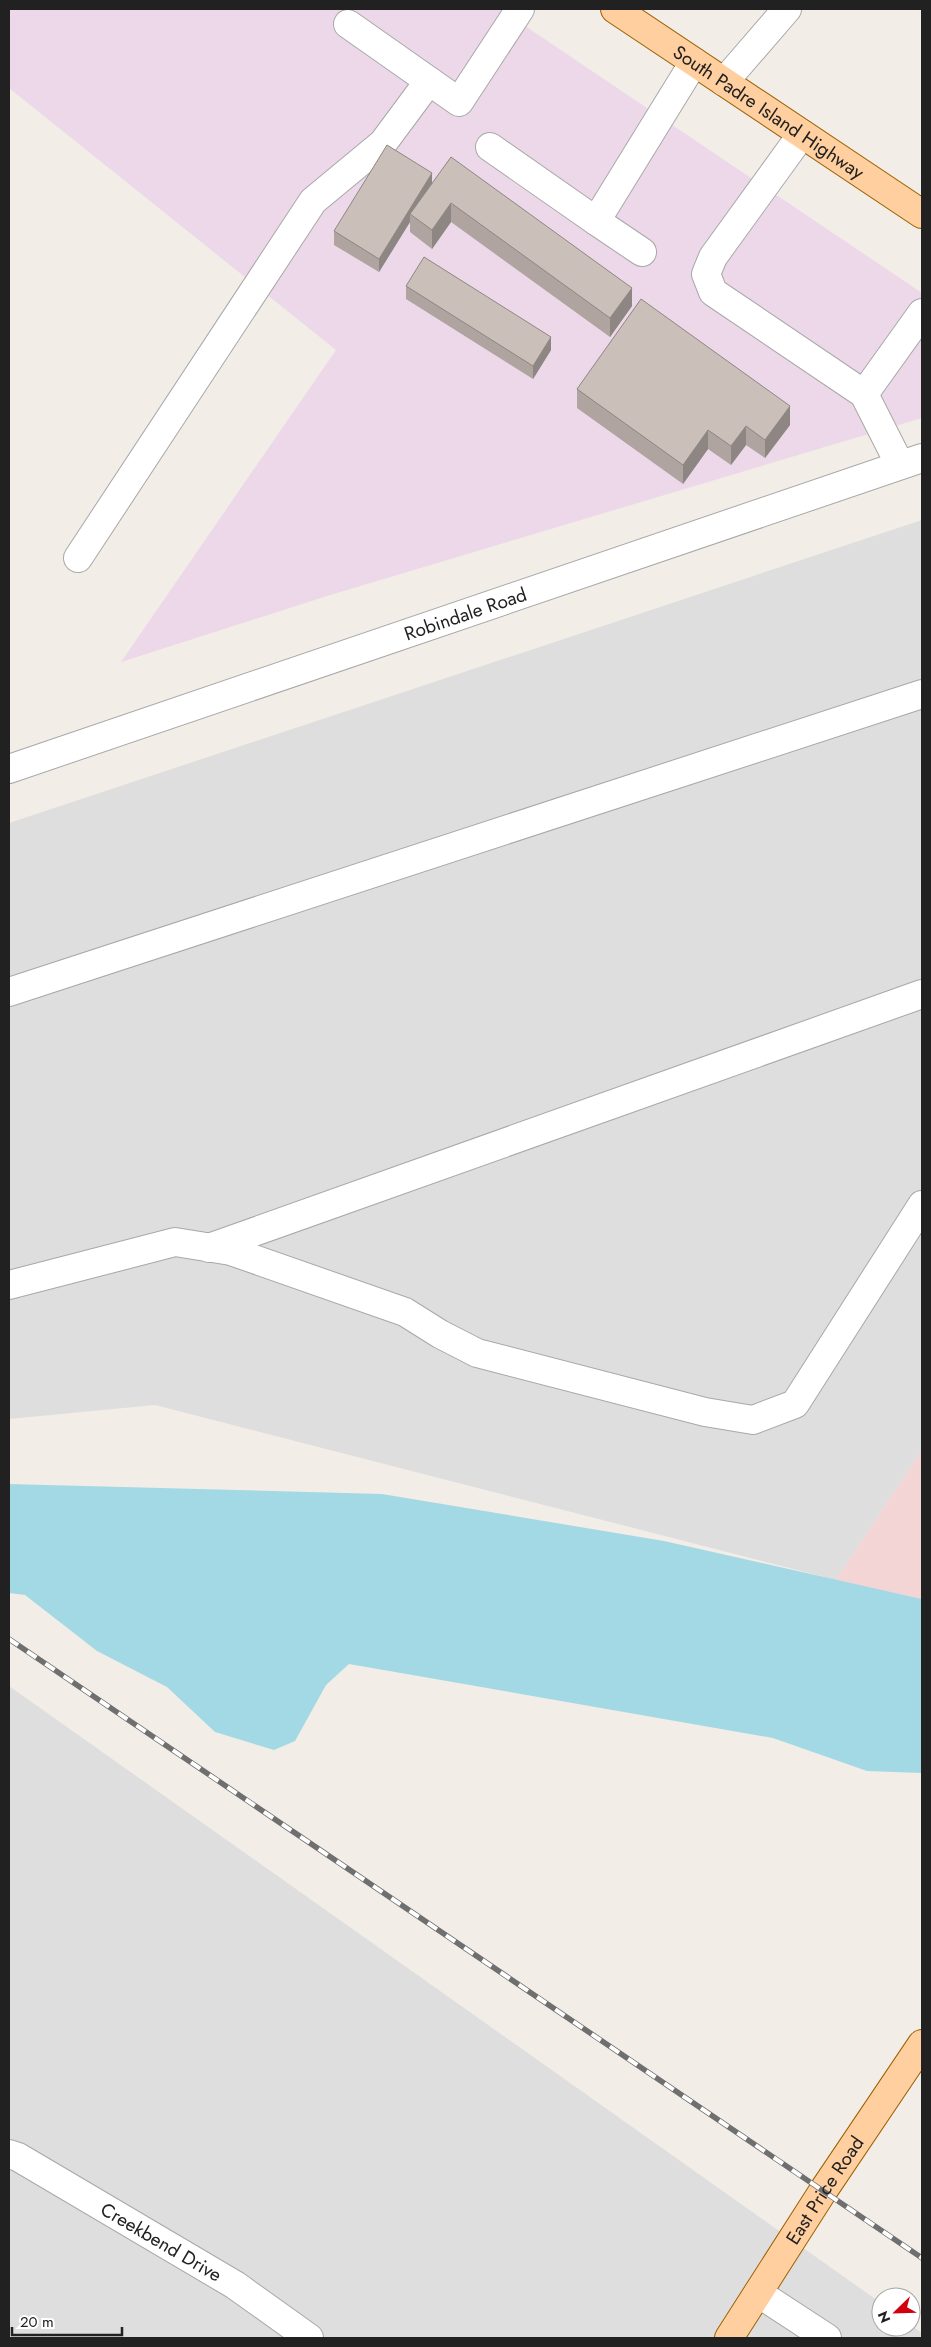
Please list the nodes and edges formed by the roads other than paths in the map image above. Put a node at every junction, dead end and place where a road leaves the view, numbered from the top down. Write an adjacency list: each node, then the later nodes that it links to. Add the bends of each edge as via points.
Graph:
1 (520, 9): 6 (street, via 459,102)
2 (616, 9): 5 (main road, South Padre Island Highway)
3 (787, 9): 7 (street)
4 (348, 24): 6 (street)
5 (694, 62): 7 (main road, South Padre Island Highway); 11 (street)
6 (429, 81): 16 (street, via 384,143 313,201)
7 (724, 82): 8 (main road, South Padre Island Highway)
8 (802, 134): 10 (main road, South Padre Island Highway); 14 (street, via 713,257 706,274 713,292)
9 (490, 147): 11 (street)
10 (922, 214)
11 (596, 221): 12 (street)
12 (642, 252)
13 (922, 314): 14 (street)
14 (864, 394): 15 (street)
15 (911, 461): 18 (street, Robindale Road)
16 (78, 558)
17 (922, 694): 19 (street)
18 (9, 769)
19 (9, 992)
20 (922, 994): 22 (street)
21 (922, 1205): 22 (street, via 795,1404 753,1420 705,1412 478,1352 405,1312 231,1251)
22 (209, 1248): 23 (street, via 175,1242)
23 (9, 1285)
24 (922, 2044): 26 (main road, East Price Road)
25 (9, 2154): 27 (street, Creekbend Drive, via 235,2285)
26 (758, 2293): 28 (main road, East Price Road); 29 (street)
27 (309, 2338)
28 (729, 2338)
29 (827, 2338)

